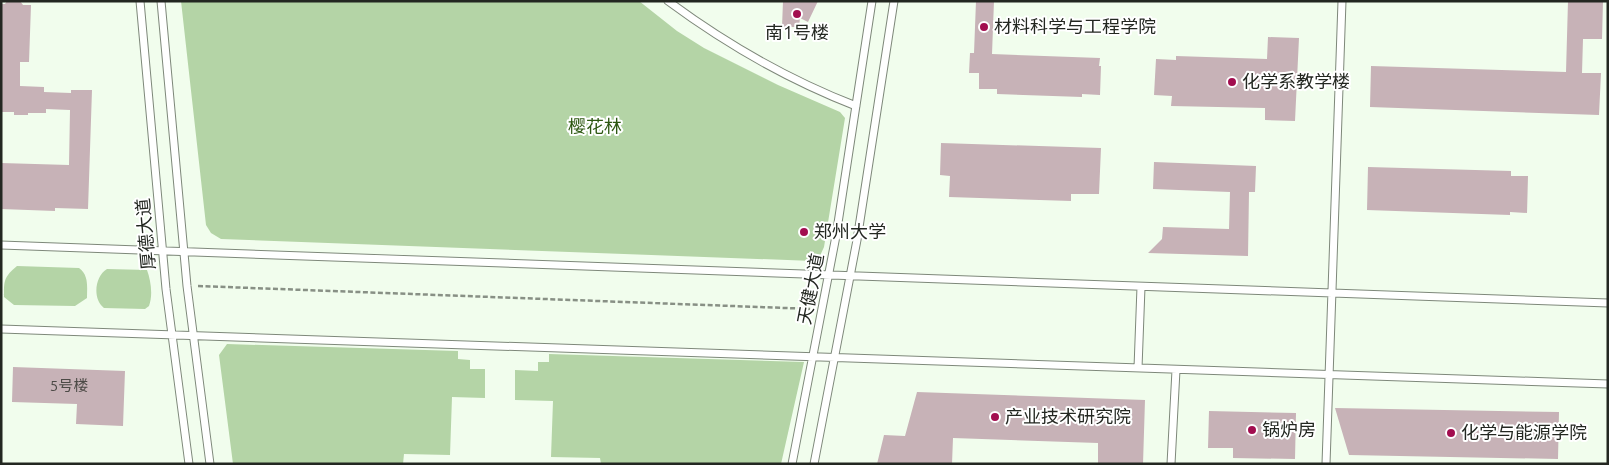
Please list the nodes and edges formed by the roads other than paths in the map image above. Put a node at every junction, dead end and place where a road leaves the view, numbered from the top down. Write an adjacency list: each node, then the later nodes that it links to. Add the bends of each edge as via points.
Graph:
1 (140, 1): 9 (lane, 厚德大道)
2 (161, 1): 10 (lane, 厚德大道)
3 (668, 1): 7 (lane, via 762,62)
4 (872, 1): 7 (lane, 天健大道)
5 (894, 1): 12 (lane, 天健大道)
6 (1342, 1): 14 (lane)
7 (856, 106): 11 (lane, 天健大道)
8 (1, 245): 9 (lane)
9 (162, 251): 10 (lane); 17 (lane, 厚德大道)
10 (184, 252): 11 (lane); 18 (lane, 厚德大道)
11 (829, 275): 12 (lane); 19 (lane, 天健大道)
12 (850, 276): 13 (lane); 20 (lane, 天健大道)
13 (1141, 287): 14 (lane); 21 (lane)
14 (1332, 294): 15 (lane); 23 (lane)
15 (1608, 303)
16 (1, 329): 17 (lane)
17 (172, 334): 18 (lane); 25 (lane, 厚德大道)
18 (194, 335): 19 (lane); 26 (lane, 厚德大道)
19 (813, 357): 20 (lane); 27 (lane, 天健大道)
20 (835, 358): 21 (lane); 28 (lane, 天健大道)
21 (1138, 368): 22 (lane)
22 (1176, 370): 23 (lane); 29 (lane)
23 (1329, 375): 24 (lane); 30 (lane)
24 (1608, 384)
25 (189, 464)
26 (210, 464)
27 (792, 464)
28 (814, 464)
29 (1172, 464)
30 (1326, 464)

